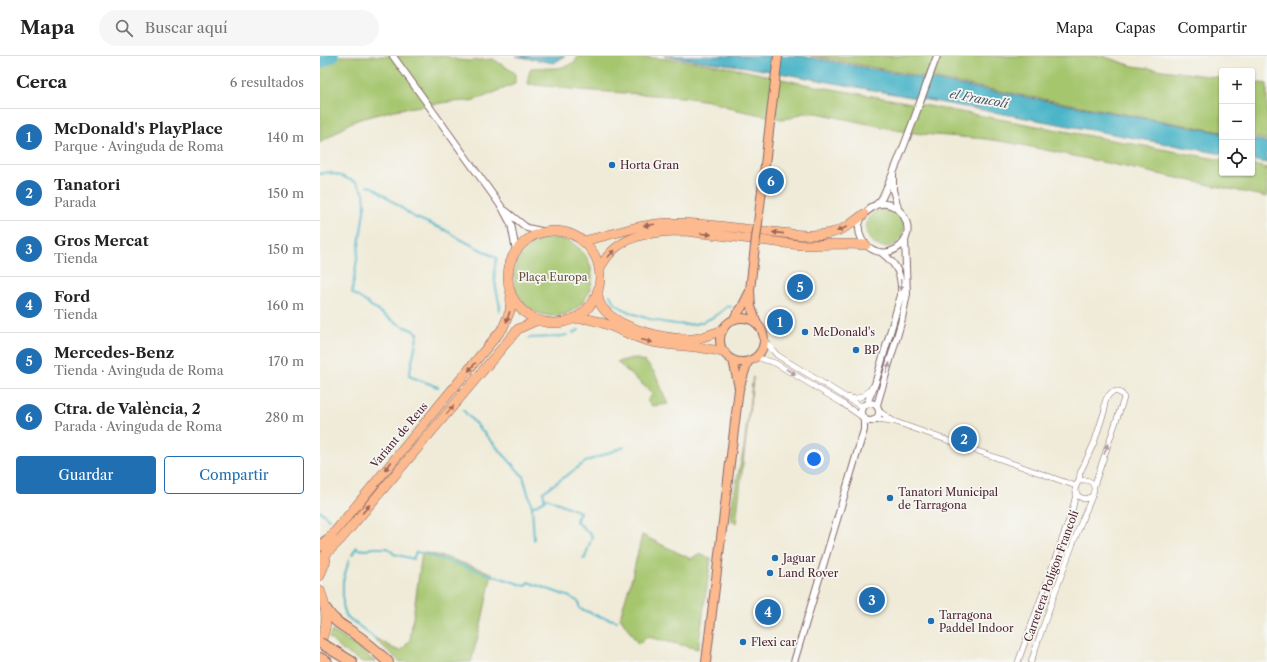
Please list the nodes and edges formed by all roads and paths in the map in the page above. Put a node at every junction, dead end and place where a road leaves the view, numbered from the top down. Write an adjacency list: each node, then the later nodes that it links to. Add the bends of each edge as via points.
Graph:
1 (393, 56): 8 (street)
2 (778, 56): 16 (main road, bridge)
3 (937, 56): 4 (street)
4 (893, 173): 5 (street, via 880,200); 6 (street, via 893,190)
5 (871, 207): 6 (street, via 884,204); 7 (street)
6 (898, 208): 10 (street, via 907,223 908,232)
7 (864, 214): 11 (highway, one-way to 11, via 843,229 817,235 668,223 639,226); 12 (street, via 859,229)
8 (513, 222): 9 (street); 13 (street)
9 (546, 232): 11 (highway, via 566,234); 13 (highway, via 527,241)
10 (905, 239): 14 (street, via 896,249); 32 (street, one-way to 10, via 907,294)
11 (582, 242): 15 (highway, via 591,251)
12 (866, 245): 14 (street, via 871,250); 15 (highway, one-way to 12, via 608,256 627,240 668,231 800,245)
13 (516, 251): 18 (highway, via 508,271)
14 (882, 253): 28 (street, one-way to 28, via 895,264 902,284)
15 (599, 270): 17 (highway)
16 (750, 290): 21 (main road); 22 (main road, via 751,307)
17 (597, 292): 19 (highway, via 585,311); 23 (highway, via 601,306 614,318 654,334 695,339)
18 (511, 294): 20 (highway, via 524,313); 42 (highway, Variant de Reus, one-way to 42, via 504,328)
19 (573, 319): 20 (highway, via 555,323); 25 (highway, one-way to 25, via 591,320 653,342 710,348)
20 (538, 320): 41 (highway, Variant de Reus, one-way to 20, via 518,328)
21 (733, 320): 22 (main road, via 751,319); 23 (main road)
22 (757, 324): 24 (main road, via 763,331)
23 (723, 330): 25 (main road, via 720,343)
24 (764, 340): 26 (main road, via 761,352); 30 (street, via 777,355)
25 (725, 353): 27 (main road)
26 (752, 359): 27 (main road, via 740,362); 29 (main road); 33 (street, one-way to 33, via 775,363)
27 (733, 360): 29 (main road)
28 (875, 384): 30 (street, via 860,398); 31 (street)
29 (739, 389): 52 (main road)
30 (838, 393): 31 (street, via 858,404)
31 (866, 404): 32 (street, via 873,403); 33 (street, via 861,410)
32 (878, 408): 34 (street, via 878,416); 35 (street)
33 (863, 418): 34 (street); 36 (street)
34 (874, 420): 35 (street); 36 (street)
35 (893, 421): 37 (street)
36 (864, 430): 53 (street)
37 (1077, 484): 38 (street, via 1088,480); 38 (street, one-way to 37, via 1124,398 1119,392 1112,392 1105,400 1101,423); 39 (street)
38 (1094, 486): 40 (street)
39 (1076, 494): 40 (street, via 1083,499); 54 (street, Carretera Polígon Francolí)
40 (1091, 497): 55 (street, Carretera Polígon Francolí)
41 (341, 539): 43 (highway); 44 (highway, via 324,563)
42 (322, 546)
43 (320, 564)
44 (320, 576)
45 (320, 590): 46 (highway)
46 (323, 611): 47 (highway); 48 (highway); 50 (highway, via 330,623); 51 (highway, via 361,638)
47 (320, 629)
48 (323, 645): 49 (highway)
49 (352, 662)
50 (384, 662)
51 (388, 662)
52 (706, 662)
53 (794, 662)
54 (1018, 662)
55 (1031, 662)

